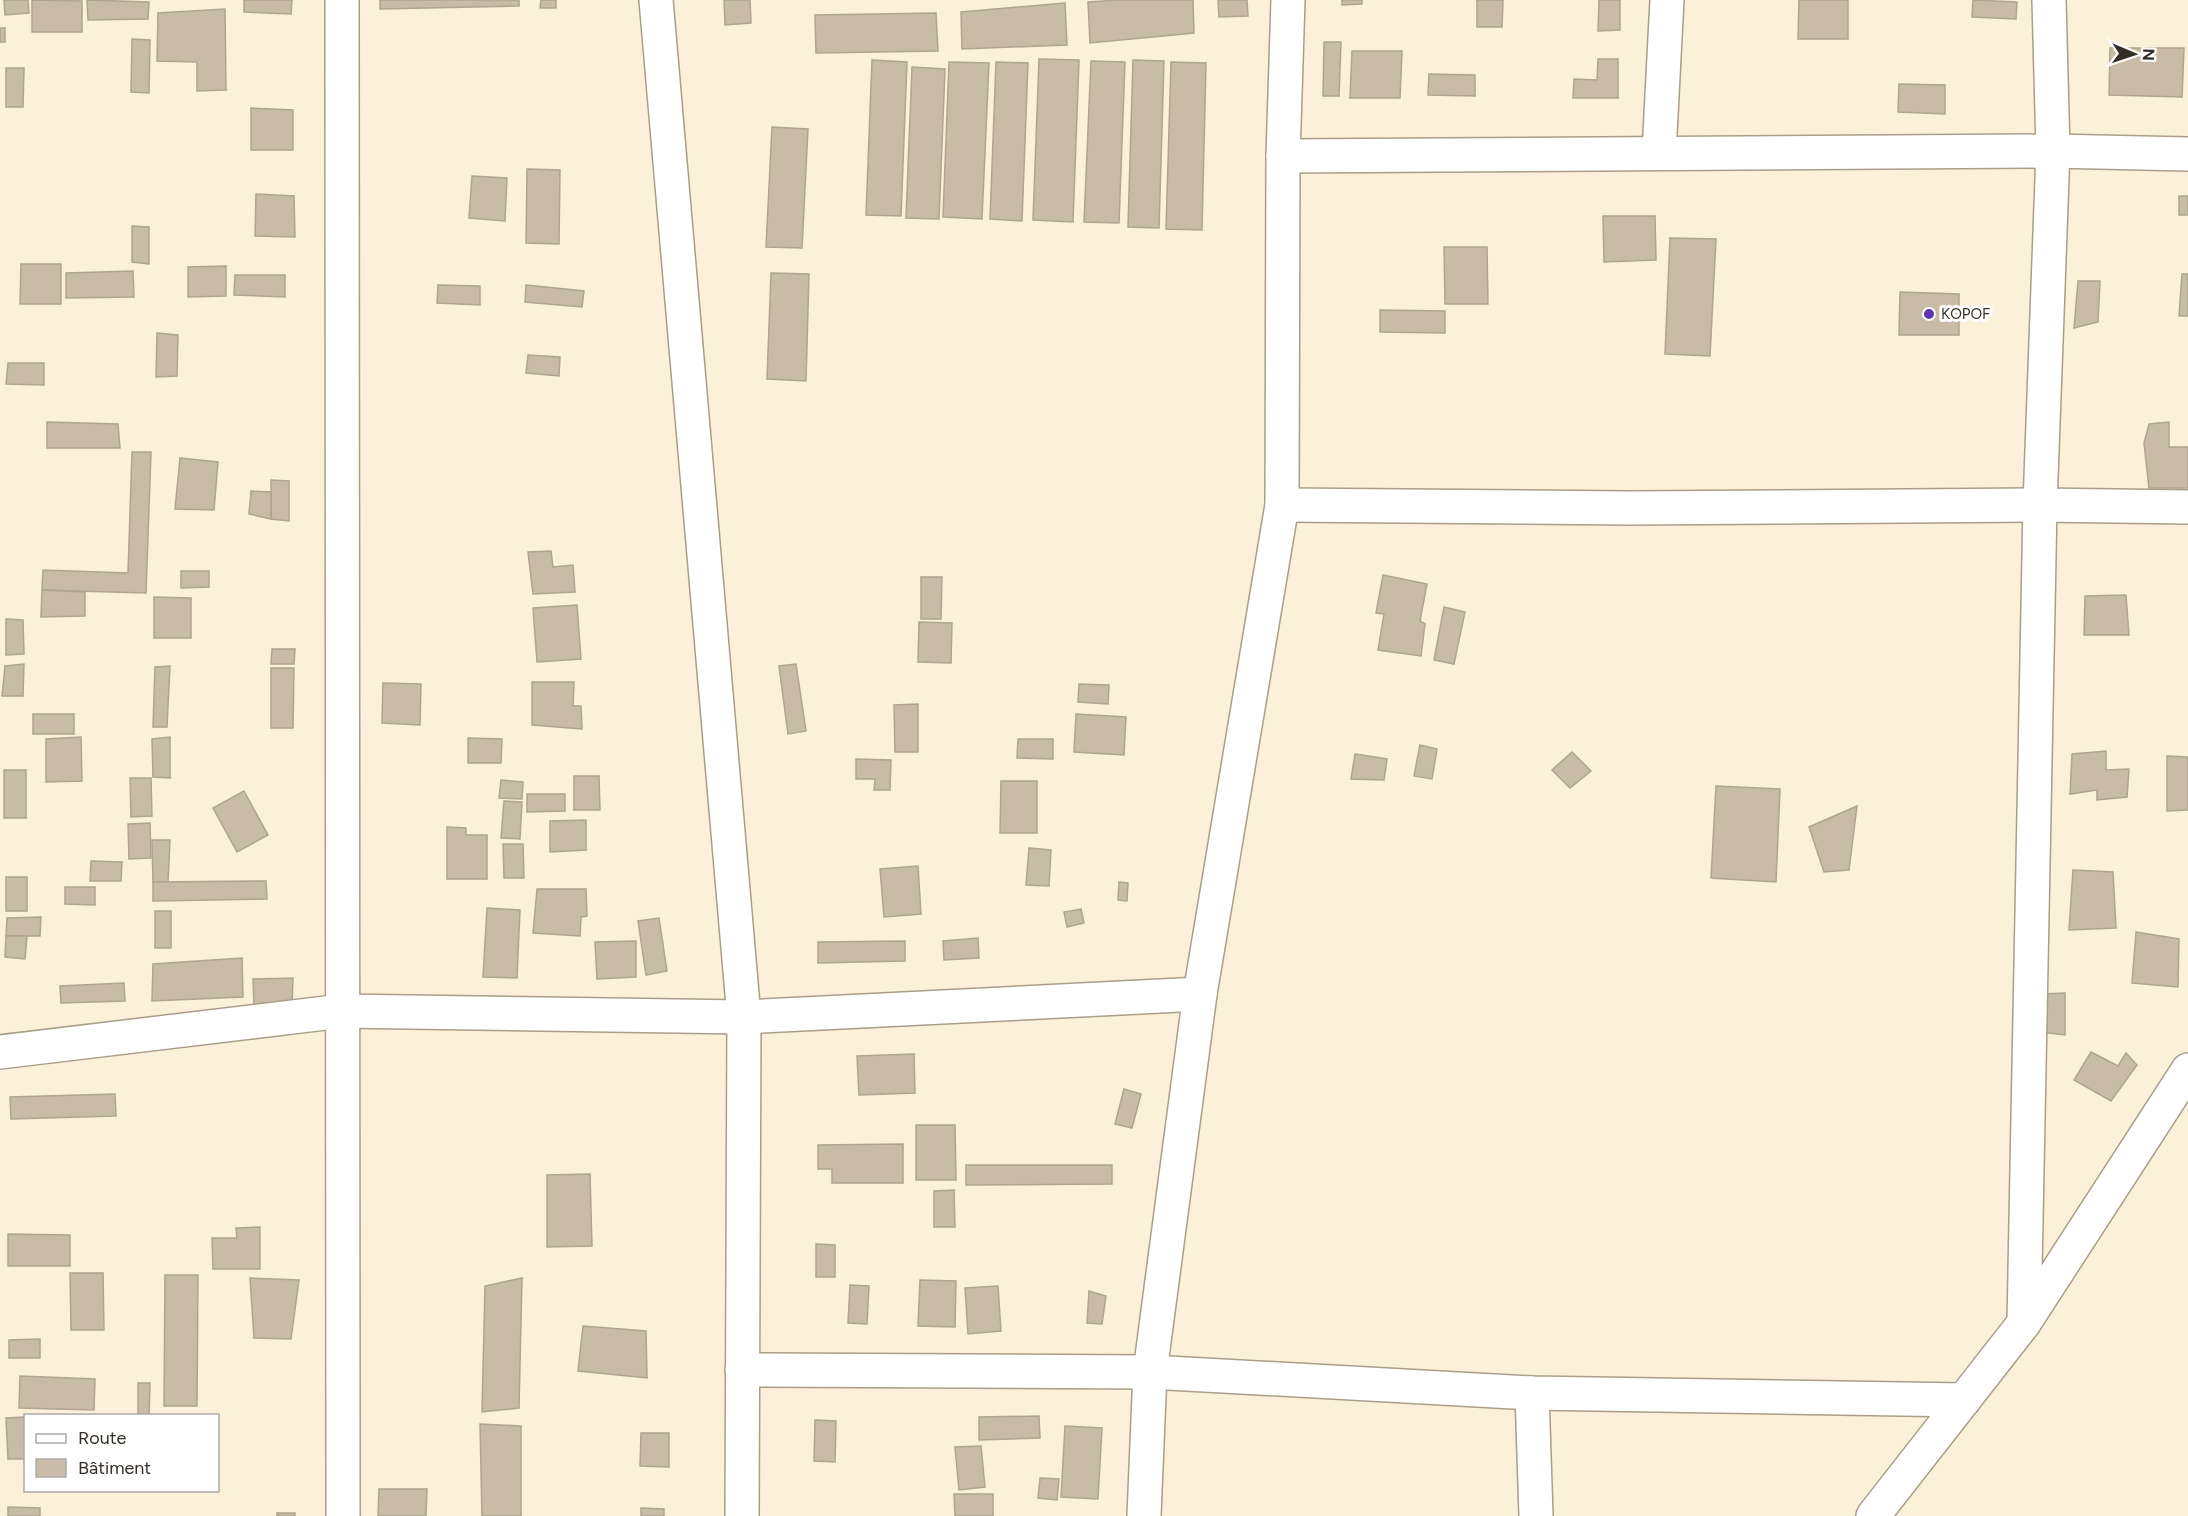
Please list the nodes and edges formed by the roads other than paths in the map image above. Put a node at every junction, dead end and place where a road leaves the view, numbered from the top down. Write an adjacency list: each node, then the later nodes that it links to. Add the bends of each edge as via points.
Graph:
1 (342, 0): 14 (street)
2 (656, 0): 15 (street)
3 (1288, 0): 9 (street)
4 (1667, 0): 7 (street)
5 (2049, 0): 6 (street)
6 (2052, 151): 7 (street); 8 (street); 11 (street)
7 (1659, 153): 9 (street)
8 (2188, 154)
9 (1283, 156): 10 (street)
10 (1282, 505): 11 (street); 13 (street)
11 (2040, 505): 12 (street); 18 (street)
12 (2188, 507)
13 (1200, 994): 15 (street); 20 (street)
14 (342, 1011): 15 (street); 16 (street); 23 (street)
15 (744, 1017): 19 (street)
16 (0, 1052)
17 (2188, 1070): 18 (street)
18 (2024, 1323): 22 (street)
19 (742, 1370): 20 (street); 24 (street)
20 (1150, 1372): 21 (street); 25 (street)
21 (1532, 1394): 22 (street); 26 (street)
22 (1964, 1400): 27 (street)
23 (343, 1516)
24 (742, 1516)
25 (1144, 1516)
26 (1536, 1516)
27 (1873, 1516)

